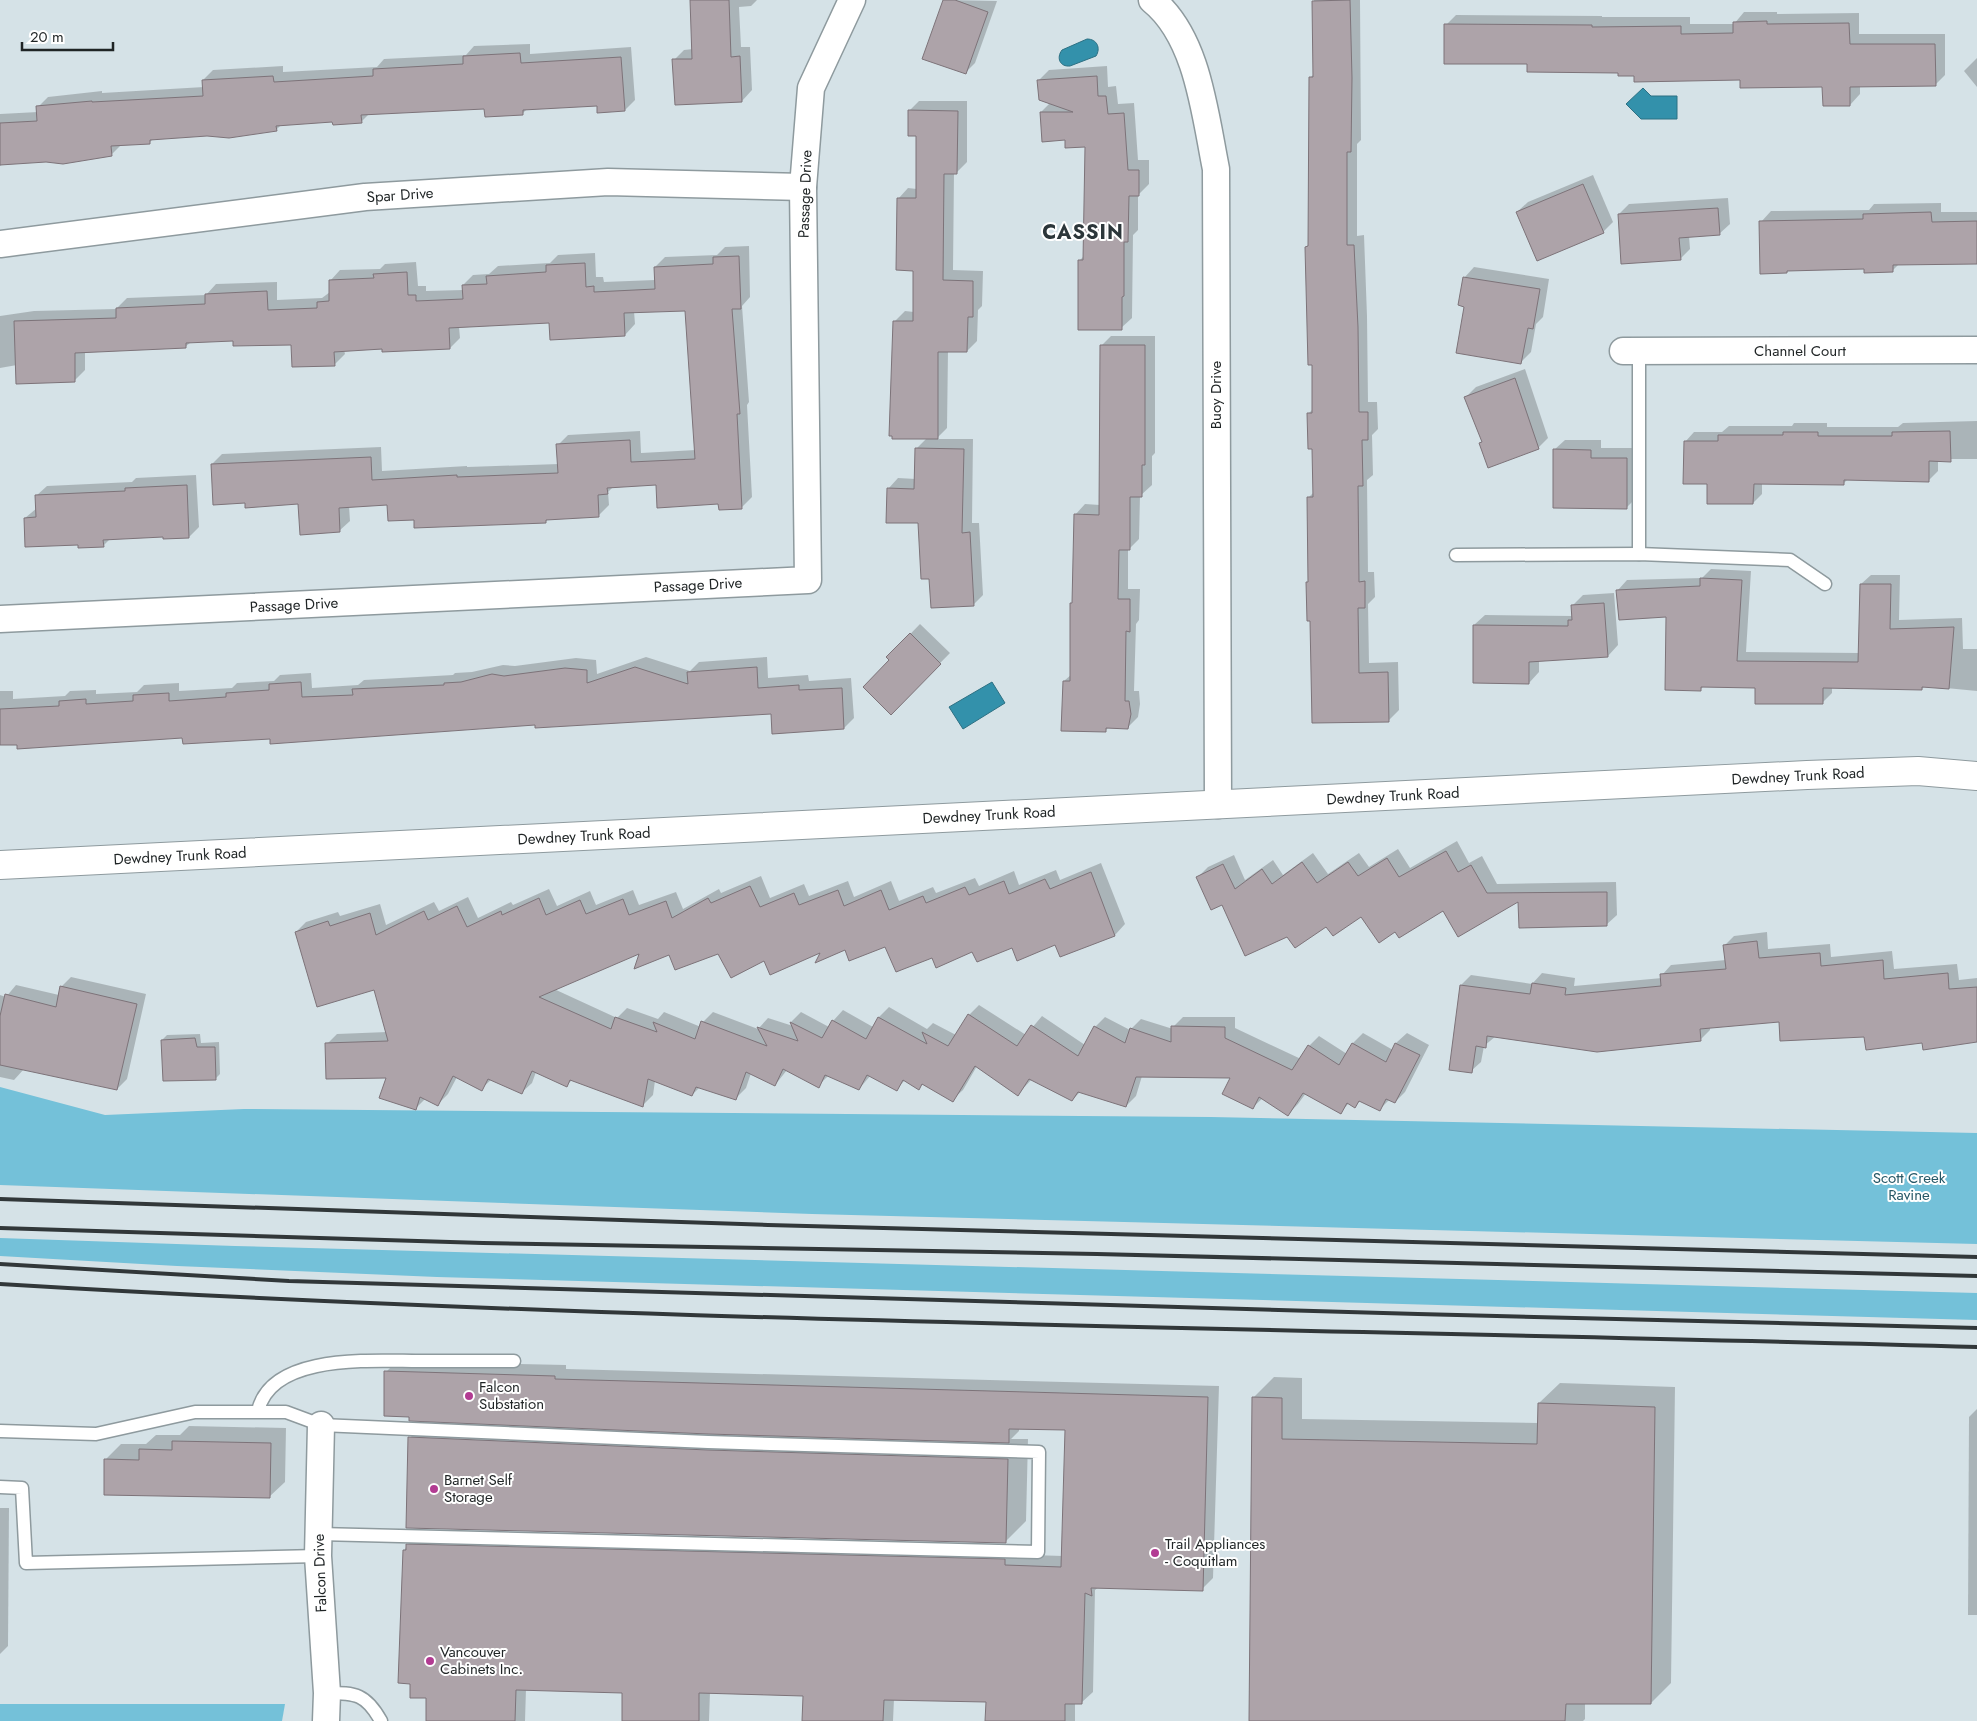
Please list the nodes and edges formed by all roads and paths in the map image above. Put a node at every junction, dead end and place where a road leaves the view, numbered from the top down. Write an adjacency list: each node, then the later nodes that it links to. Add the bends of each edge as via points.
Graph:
1 (852, 0): 3 (street, Passage Drive, via 810,88)
2 (1160, 2): 12 (street, Buoy Drive, via 1182,37 1199,83 1216,169)
3 (803, 187): 4 (street, Spar Drive, via 608,182 365,197); 10 (street, Passage Drive, via 808,580)
4 (0, 244)
5 (1977, 350): 6 (street, Channel Court)
6 (1631, 351): 7 (lane)
7 (1639, 554): 8 (lane); 9 (lane, via 1790,560)
8 (1456, 555)
9 (1825, 584)
10 (0, 619)
11 (1977, 776): 12 (main road, Dewdney Trunk Road, via 1918,770)
12 (1218, 805): 13 (main road, Dewdney Trunk Road)
13 (0, 864)
14 (514, 1361): 15 (lane, via 339,1361 276,1382 267,1389)
15 (258, 1411): 16 (lane, via 286,1412); 17 (lane, via 195,1412 96,1434)
16 (321, 1426): 19 (street, Falcon Drive); 19 (lane, via 1039,1452 1038,1552)
17 (0, 1431)
18 (0, 1487): 19 (lane, via 22,1488 26,1563)
19 (318, 1545): 20 (street, Falcon Drive)
20 (327, 1693): 21 (street, Falcon Drive); 22 (lane, via 358,1695 365,1699)
21 (326, 1721)
22 (381, 1721)

